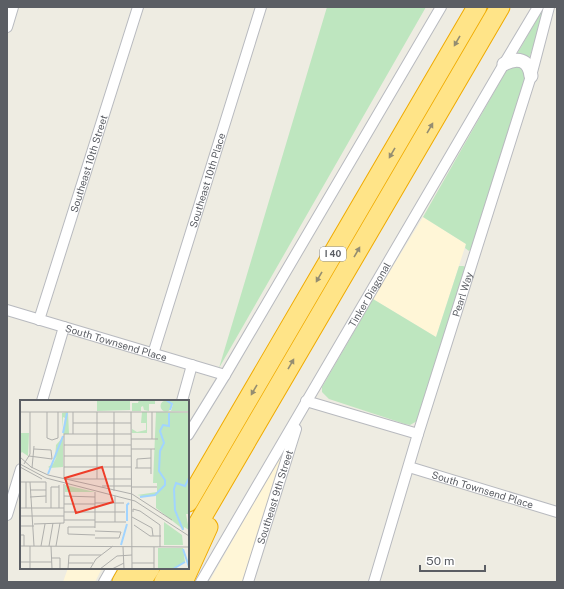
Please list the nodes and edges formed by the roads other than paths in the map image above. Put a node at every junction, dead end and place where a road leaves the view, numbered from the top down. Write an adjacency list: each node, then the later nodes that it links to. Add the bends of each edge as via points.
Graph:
1 (13, 7): 9 (street)
2 (138, 7): 13 (street, Southeast 10th Street)
3 (261, 7): 15 (street, Southeast 10th Place)
4 (441, 7): 17 (street)
5 (477, 7): 27 (highway, I 40, one-way to 27)
6 (500, 7): 24 (highway, I 40, one-way to 6)
7 (538, 7): 10 (street, Tinker Diagonal)
8 (549, 7): 11 (street, Pearl Way)
9 (7, 27)
10 (504, 64): 11 (street, via 513,60 521,61 529,67); 20 (street, Tinker Diagonal)
11 (531, 76): 23 (street, Pearl Way)
12 (7, 310): 13 (street, South Townsend Place)
13 (39, 320): 14 (street, South Townsend Place)
14 (64, 327): 15 (street, South Townsend Place); 18 (street)
15 (153, 354): 16 (street, South Townsend Place)
16 (192, 365): 17 (street, South Townsend Place); 19 (street)
17 (225, 375): 22 (street)
18 (42, 400)
19 (182, 400)
20 (306, 401): 21 (street, Tinker Diagonal); 23 (street)
21 (301, 412): 42 (street, Tinker Diagonal); 43 (street, Southeast 9th Street)
22 (189, 433)
23 (418, 434): 25 (street, Pearl Way)
24 (243, 446): 30 (highway, I 40); 31 (highway)
25 (409, 468): 28 (street, South Townsend Place); 44 (street, Pearl Way)
26 (20, 472): 29 (street)
27 (189, 500)
28 (557, 512)
29 (7, 515)
30 (189, 539)
31 (189, 568)
32 (111, 569): 37 (street)
33 (129, 569): 38 (highway)
34 (149, 569): 39 (highway)
35 (171, 569): 40 (highway)
36 (189, 569): 41 (highway)
37 (104, 582)
38 (122, 582)
39 (141, 582)
40 (164, 582)
41 (183, 582)
42 (201, 582)
43 (248, 582)
44 (374, 582)

